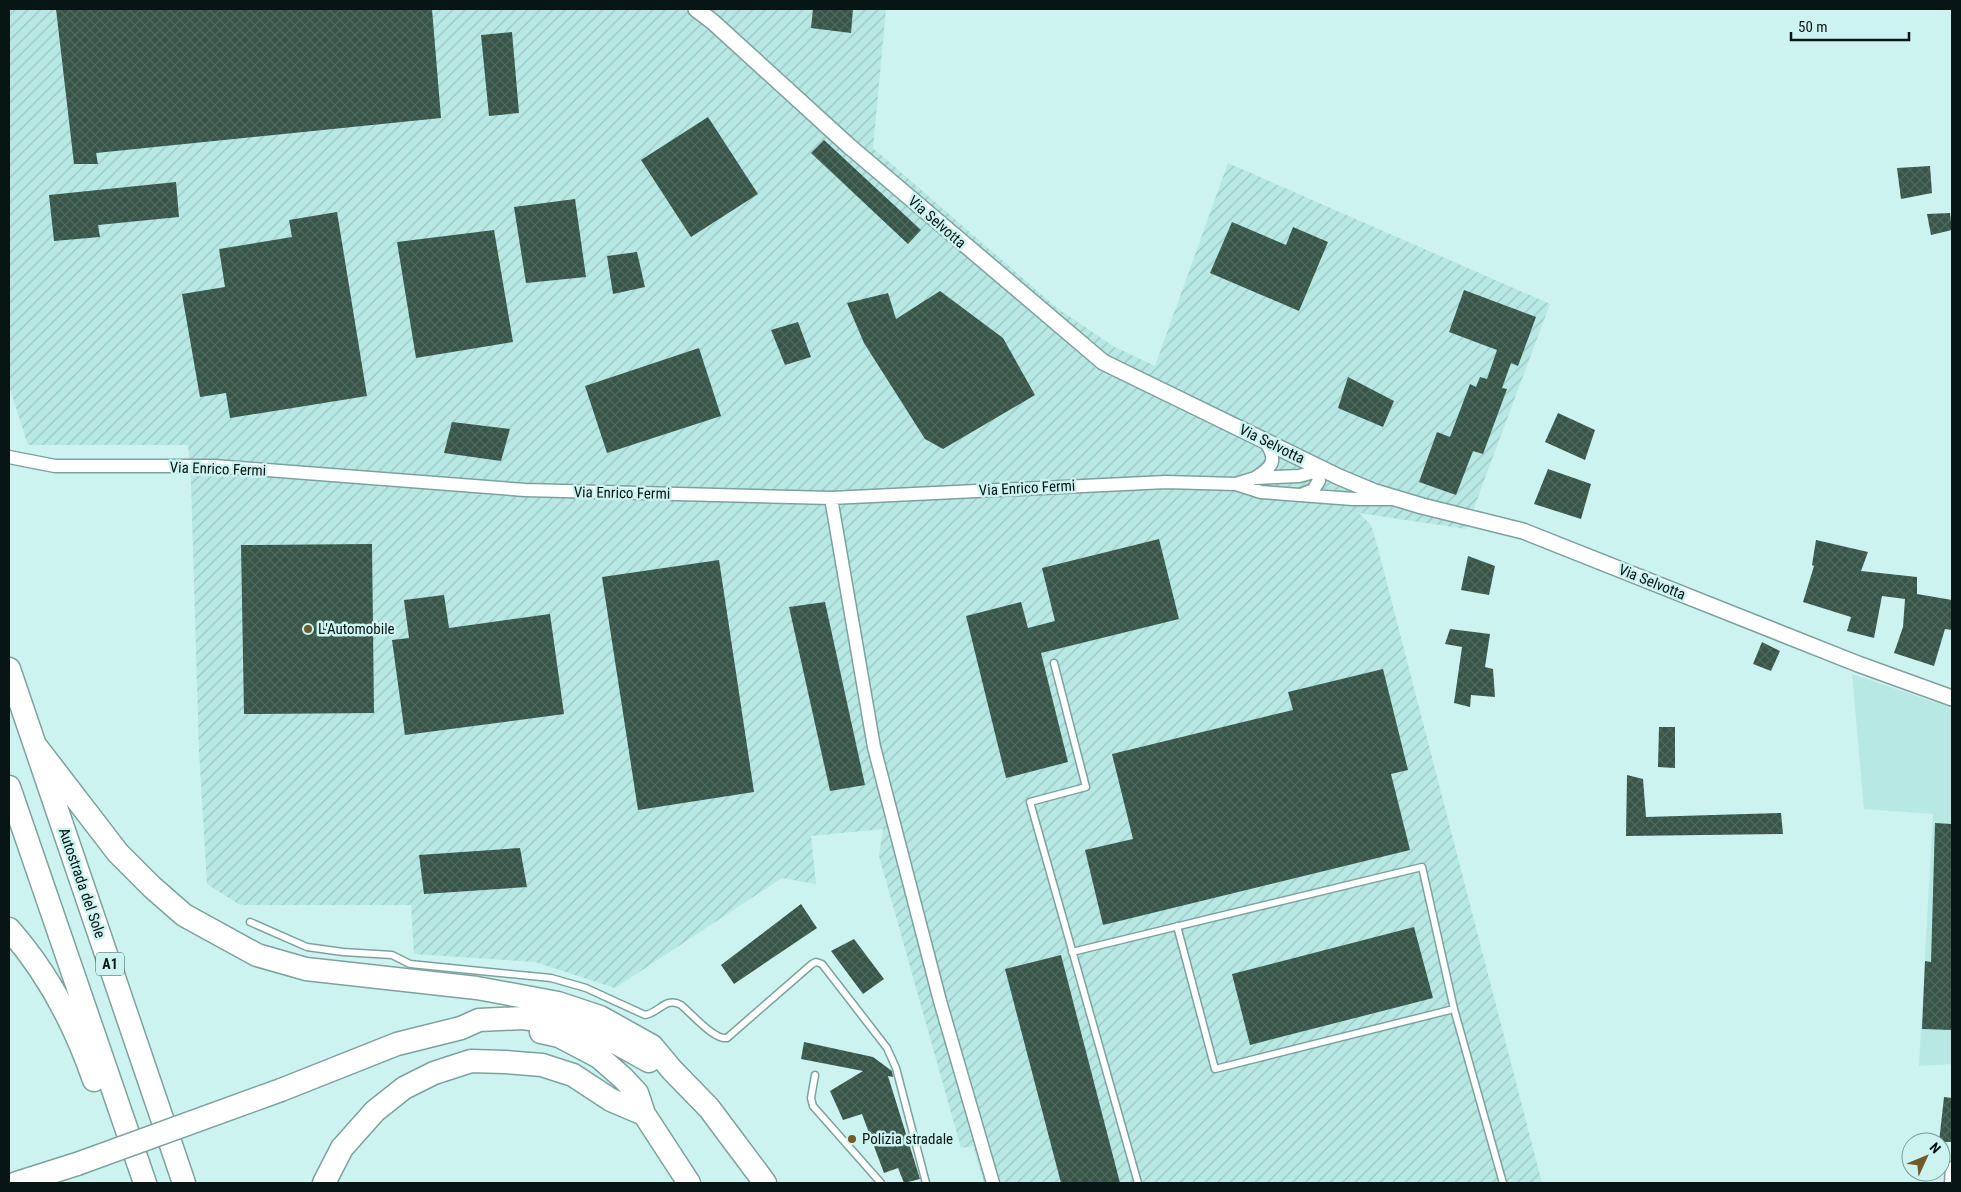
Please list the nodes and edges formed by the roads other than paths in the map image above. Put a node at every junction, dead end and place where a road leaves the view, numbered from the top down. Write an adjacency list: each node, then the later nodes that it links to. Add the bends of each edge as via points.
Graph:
1 (696, 9): 2 (street, Via Selvotta, via 849,146 1103,362)
2 (1266, 441): 4 (street, Via Selvotta); 5 (street, Via Enrico Fermi, via 1272,451 1273,462)
3 (9, 457): 8 (street, Via Enrico Fermi, via 54,466 214,466 525,490)
4 (1315, 465): 5 (street, Via Enrico Fermi, via 1310,473 1299,476); 7 (street, via 1319,481 1313,490); 9 (street, Via Selvotta)
5 (1255, 478): 6 (street, Via Enrico Fermi)
6 (1236, 484): 7 (street, Via Enrico Fermi, via 1261,492); 8 (street, Via Enrico Fermi, via 1166,482)
7 (1300, 495): 9 (street, Via Enrico Fermi)
8 (831, 498): 33 (street, via 874,747 940,1001)
9 (1401, 500): 12 (street, Via Selvotta, via 1523,530 1858,664)
10 (1054, 663): 18 (lane, via 1086,787 1030,802)
11 (9, 669): 13 (highway, Autostrada del Sole / A1)
12 (1952, 698)
13 (35, 745): 21 (highway, via 118,853 152,887 184,915 257,955 306,969 477,988 558,1003 600,1017 639,1037 652,1046); 27 (highway, Autostrada del Sole / A1)
14 (9, 787): 25 (highway, A1)
15 (250, 922): 32 (lane, via 307,947 323,950 392,955 410,964 551,978 605,996 645,1015 675,1001 722,1039 812,964 822,964 887,1048 896,1068)
16 (1177, 926): 18 (lane); 19 (lane, via 1214,1069); 19 (lane, via 1422,867)
17 (9, 930): 25 (highway, via 41,969 57,996 76,1034 114,1140)
18 (1072, 952): 34 (lane)
19 (1454, 1009): 35 (lane)
20 (461, 1028): 21 (highway, via 479,1020 500,1018 569,1024 589,1030); 23 (highway, via 481,1032 522,1029 559,1036 599,1057 623,1078 637,1094); 26 (highway, bridge, via 397,1044 281,1090)
21 (672, 1070): 30 (highway, via 709,1108)
22 (816, 1075): 31 (lane, via 811,1098 813,1106)
23 (644, 1114): 28 (highway, via 611,1100 573,1075 542,1065 471,1061 434,1073 404,1088 375,1111 342,1148); 29 (highway)
24 (1952, 1168): 36 (street)
25 (142, 1174)
26 (17, 1183)
27 (184, 1183)
28 (324, 1183)
29 (689, 1183)
30 (765, 1183)
31 (881, 1183)
32 (926, 1183)
33 (993, 1183)
34 (1138, 1183)
35 (1503, 1183)
36 (1951, 1183)

